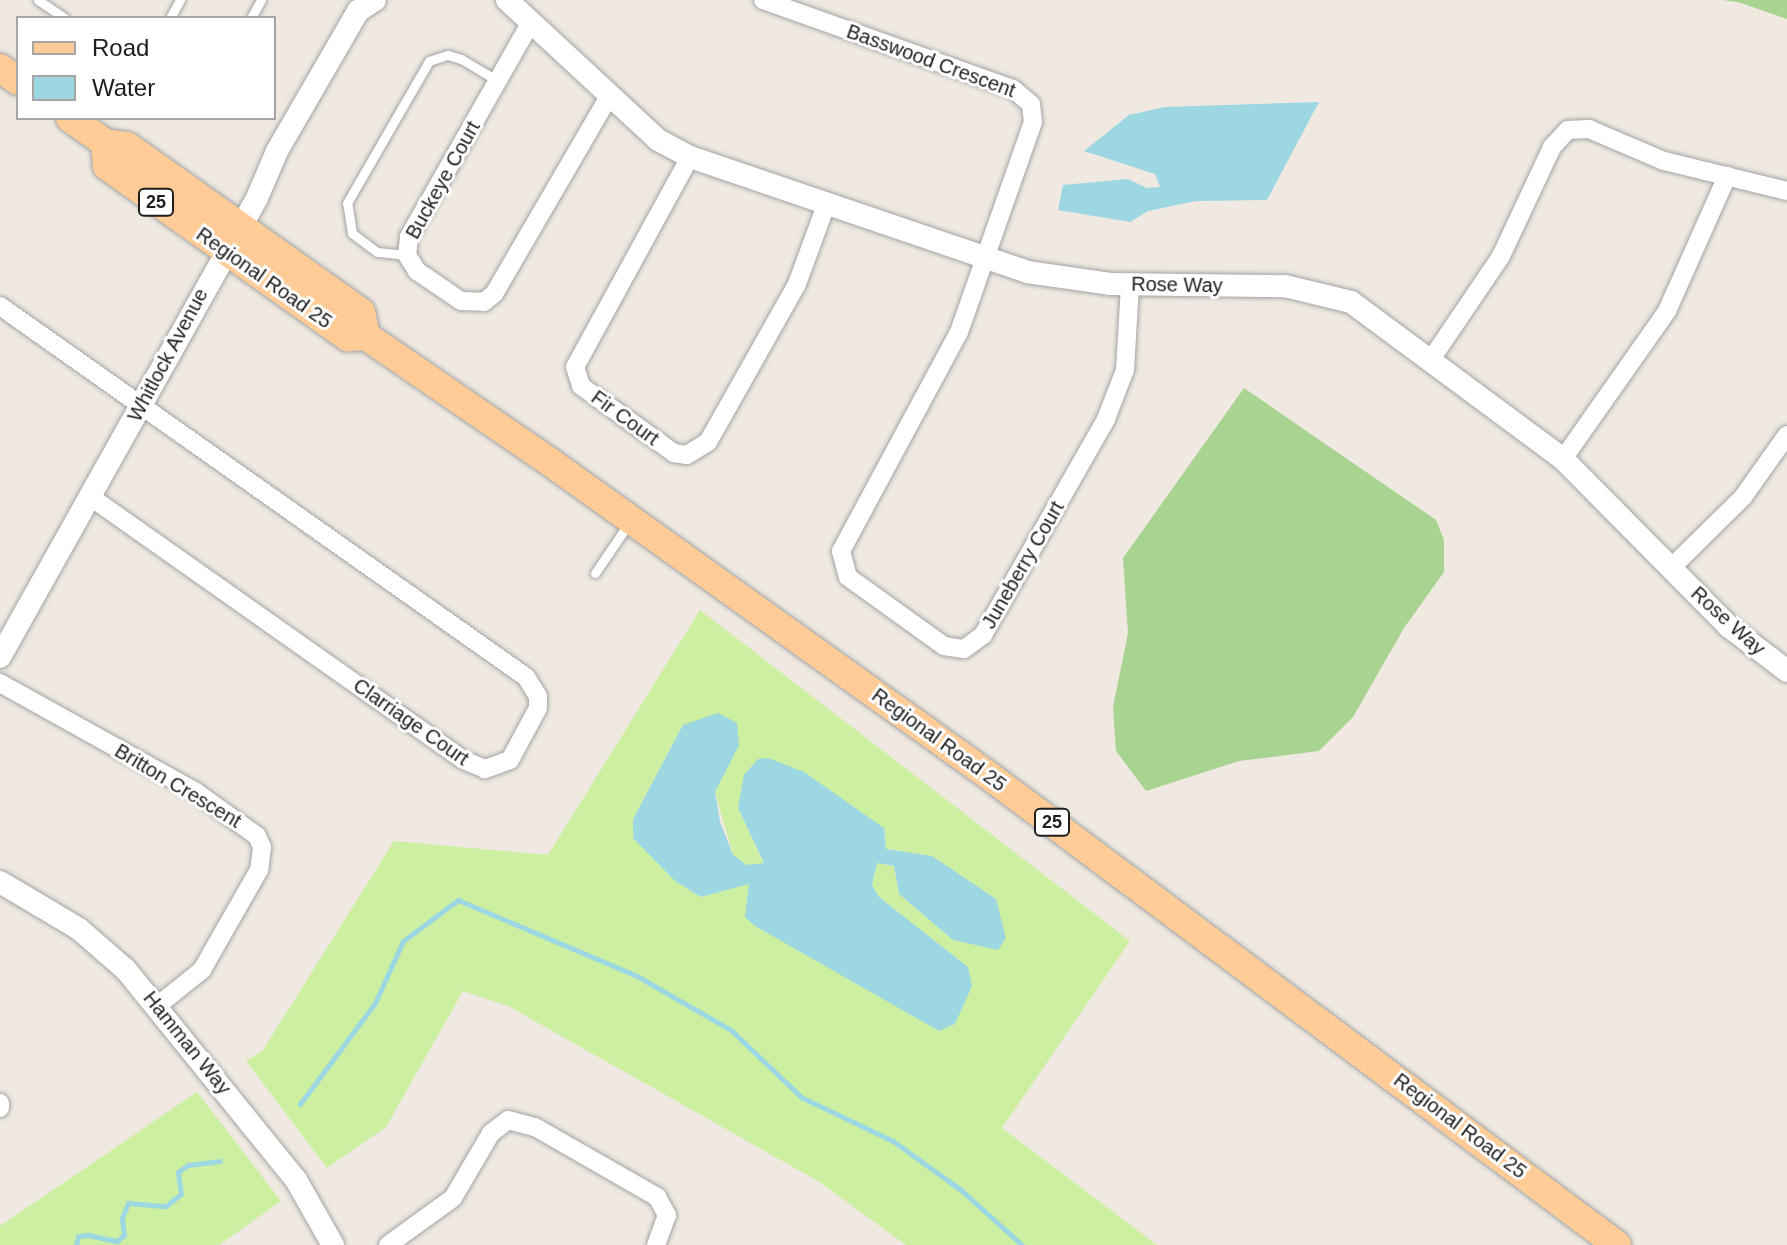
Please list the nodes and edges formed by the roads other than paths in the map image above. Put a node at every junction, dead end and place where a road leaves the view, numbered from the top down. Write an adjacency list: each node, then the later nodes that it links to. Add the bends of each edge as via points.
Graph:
1 (38, 0): 5 (lane)
2 (507, 0): 6 (street, Rose Way)
3 (763, 0): 18 (street, Basswood Crescent, via 1025,96 1033,122)
4 (364, 4): 15 (street, Whitlock Avenue, via 277,151)
5 (62, 16)
6 (531, 22): 7 (street, Buckeye Court); 8 (street, Rose Way)
7 (498, 81): 17 (street, Buckeye Court, via 409,237); 17 (lane, via 448,55 429,61 347,203 352,233 377,252)
8 (610, 95): 11 (street, Rose Way, via 658,140); 17 (street, Buckeye Court, via 494,294 484,302 461,301 417,271)
9 (73, 120): 10 (main road, Regional Road 25 / 25)
10 (105, 143): 15 (main road, Regional Road 25 / 25, via 127,146); 16 (main road, Regional Road 25 / 25, via 107,166)
11 (690, 157): 14 (street, Rose Way); 14 (street, Fir Court, via 575,367 581,386 674,453 687,455 708,442 797,284)
12 (1727, 176): 13 (street); 22 (street, via 1664,161 1589,129 1561,134 1501,256); 25 (street, via 1667,311)
13 (1787, 191)
14 (826, 205): 18 (street, Rose Way)
15 (240, 226): 16 (street, Whitlock Avenue); 21 (main road, Regional Road 25 / 25, via 361,312)
16 (226, 250): 21 (main road, Regional Road 25 / 25, via 348,337); 23 (street, Whitlock Avenue)
17 (407, 255)
18 (984, 261): 19 (street, Rose Way, via 1063,279); 19 (street, Juneberry Court, via 947,358 841,551 848,577 953,649 973,645 983,635 1106,419 1125,370)
19 (1130, 285): 22 (street, Rose Way, via 1319,291 1365,310)
20 (0, 306): 23 (street, Clarriage Court)
21 (366, 336): 27 (main road, Regional Road 25 / 25)
22 (1432, 358): 25 (street, Rose Way)
23 (141, 405): 26 (street, Whitlock Avenue); 26 (street, Clarriage Court, via 533,683 538,708 510,760 485,769 462,759)
24 (1787, 435): 28 (street, via 1743,497)
25 (1563, 459): 28 (street, Rose Way)
26 (89, 496): 30 (street, Whitlock Avenue)
27 (631, 520): 29 (lane); 35 (main road, Regional Road 25 / 25, via 988,775)
28 (1672, 567): 31 (street, Rose Way, via 1739,636)
29 (595, 573)
30 (0, 657)
31 (1787, 671)
32 (0, 683): 34 (street, Britton Crescent, via 196,792 257,836 259,870 207,961)
33 (0, 882): 34 (street, Hamman Way, via 97,942)
34 (157, 1006): 36 (street, Hamman Way, via 296,1180)
35 (1613, 1244)
36 (333, 1245)
37 (388, 1245): 38 (street, via 453,1198 491,1133 508,1120 535,1127 657,1197 667,1215)
38 (656, 1245)

